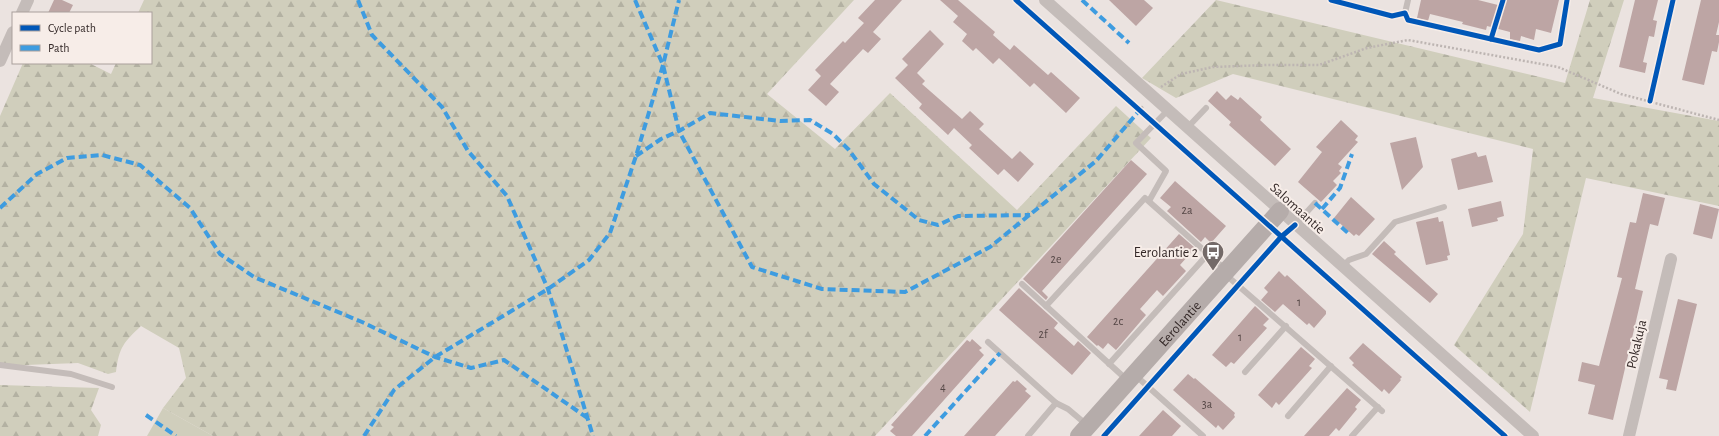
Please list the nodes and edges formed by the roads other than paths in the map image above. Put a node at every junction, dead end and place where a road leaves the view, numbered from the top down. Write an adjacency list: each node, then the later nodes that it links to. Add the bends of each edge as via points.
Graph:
1 (28, 0): 4 (street)
2 (1045, 0): 9 (street, Salomaantie)
3 (1408, 0): 5 (lane)
4 (22, 12)
5 (1404, 13)
6 (12, 34): 7 (street)
7 (0, 61)
8 (1206, 108): 10 (lane)
9 (1168, 110): 10 (street, Salomaantie); 11 (lane, via 1136,143 1166,171)
10 (1187, 128): 14 (street, Salomaantie)
11 (1149, 201): 16 (lane); 21 (lane, via 1145,198)
12 (1315, 203): 15 (lane)
13 (1444, 207): 18 (lane, via 1395,222 1366,254 1348,260)
14 (1280, 211): 15 (street, Salomaantie); 19 (street, Eerolantie)
15 (1295, 225): 18 (street, Salomaantie)
16 (1208, 254): 19 (lane); 24 (lane)
17 (1671, 259): 39 (street, Pokakuja)
18 (1342, 267): 38 (street, Salomaantie)
19 (1225, 271): 22 (lane); 28 (street, Eerolantie)
20 (1022, 284): 21 (lane)
21 (1046, 306): 24 (lane)
22 (1286, 326): 26 (lane); 27 (lane)
23 (988, 342): 30 (lane)
24 (1110, 364): 28 (lane)
25 (0, 365): 29 (lane, via 71,374)
26 (1331, 366): 31 (lane); 37 (lane, via 1380,409)
27 (1245, 372)
28 (1131, 378): 32 (street, Eerolantie); 33 (lane)
29 (112, 386)
30 (1056, 403): 32 (lane, via 1068,409); 34 (lane)
31 (1288, 416)
32 (1084, 431)
33 (1197, 431): 35 (lane); 36 (lane)
34 (1028, 436)
35 (1192, 436)
36 (1203, 436)
37 (1352, 436)
38 (1533, 436)
39 (1630, 436)

